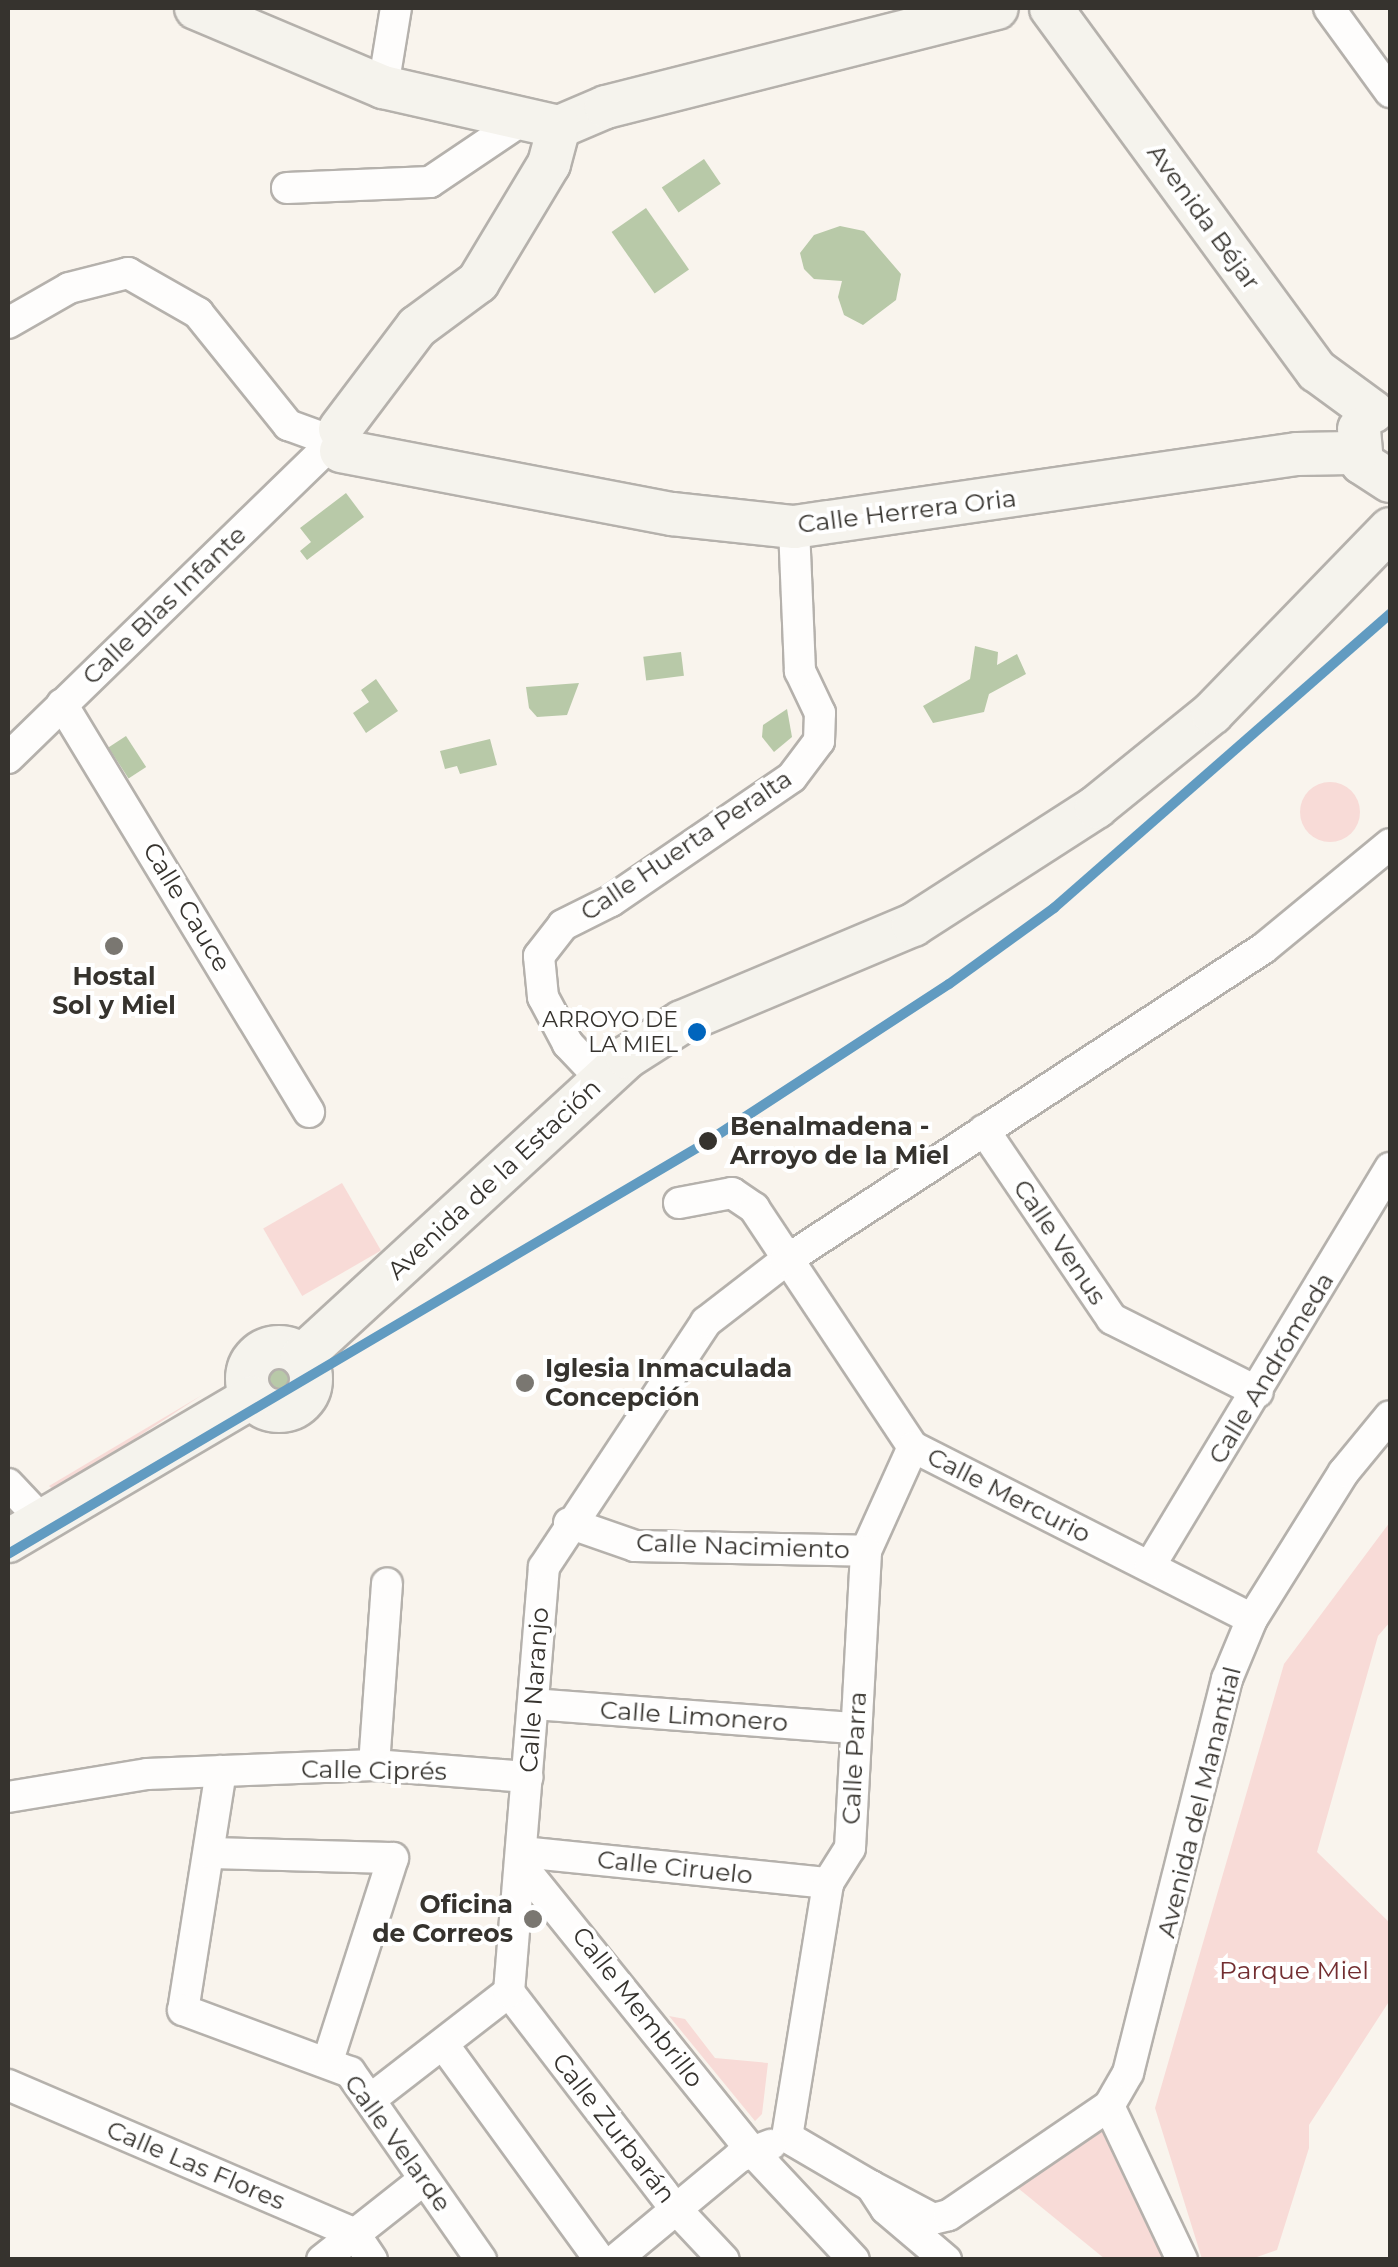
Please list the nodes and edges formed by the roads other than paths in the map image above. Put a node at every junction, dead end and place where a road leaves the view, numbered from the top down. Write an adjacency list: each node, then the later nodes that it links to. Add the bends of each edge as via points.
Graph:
1 (196, 8): 6 (street)
2 (396, 8): 6 (street)
3 (997, 8): 8 (street)
4 (1329, 8): 7 (street)
5 (1068, 14): 12 (street, Avenida Béjar)
6 (383, 87): 8 (street)
7 (1390, 92)
8 (542, 123): 9 (street, via 430,182); 11 (street, via 549,164 478,282 416,327)
9 (287, 188)
10 (8, 323): 11 (street, via 69,288 128,272 198,313 288,425)
11 (330, 442): 13 (street, Calle Herrera Oria, via 672,514); 15 (street, Calle Blas Infante)
12 (1375, 443): 13 (street, Calle Herrera Oria); 14 (street)
13 (794, 527): 18 (street, Calle Huerta Peralta, via 800,671 820,713 819,740 792,777 611,901 563,925 539,956 543,996 568,1044)
14 (1385, 537): 18 (street, Avenida de la Estación, via 1212,713 1096,807 913,925 682,1022)
15 (62, 704): 16 (street, Calle Blas Infante); 19 (street, Calle Cauce)
16 (8, 758)
17 (1390, 844): 20 (street, Calle Naranjo, via 1264,948)
18 (602, 1080): 29 (street, Avenida de la Estación, via 302,1356 310,1385 298,1405 268,1410 252,1397)
19 (309, 1112)
20 (984, 1130): 23 (street, Calle Naranjo); 24 (street, Calle Venus, via 1112,1319)
21 (1390, 1168): 24 (street, Calle Andrómeda)
22 (680, 1203): 23 (street, Calle Mercurio, via 732,1193 754,1208)
23 (785, 1261): 26 (street, Calle Mercurio); 28 (street, Calle Naranjo, via 706,1322)
24 (1258, 1392): 31 (street, Calle Andrómeda)
25 (1390, 1416): 33 (street, Avenida del Manantial, via 1344,1472)
26 (912, 1447): 30 (street, Calle Nacimiento); 31 (street, Calle Mercurio)
27 (8, 1484): 29 (street)
28 (569, 1522): 30 (street, Calle Nacimiento, via 635,1546); 34 (street, Calle Naranjo, via 544,1567)
29 (25, 1531)
30 (866, 1551): 35 (street, Calle Parra)
31 (1150, 1566): 33 (street, Calle Mercurio)
32 (388, 1583): 36 (street)
33 (1252, 1619): 48 (street, Avenida del Manantial, via 1227,1679 1128,2074)
34 (534, 1704): 35 (street, Calle Limonero); 38 (street, Calle Naranjo)
35 (854, 1728): 42 (street, Calle Parra, via 850,1848)
36 (374, 1764): 37 (street, Calle Ciprés); 38 (street, Calle Ciprés)
37 (220, 1771): 39 (street, Calle Ciprés, via 147,1774); 40 (street)
38 (528, 1777): 41 (street, Calle Naranjo)
39 (8, 1798)
40 (209, 1853): 45 (street, Calle Velarde, via 183,2010); 45 (street, via 394,1858)
41 (522, 1858): 42 (street, Calle Ciruelo); 43 (street, Calle Naranjo); 50 (street, Calle Membrillo)
42 (828, 1883): 49 (street, Calle Parra)
43 (509, 1992): 44 (street); 53 (street, Calle Zurbarán)
44 (443, 2044): 47 (street); 58 (street)
45 (328, 2061): 47 (street, Calle Velarde, via 350,2072)
46 (8, 2085): 54 (street, Calle Las Flores)
47 (371, 2099): 51 (street, Calle Velarde)
48 (1109, 2106): 52 (street, via 949,2216 933,2219); 63 (street)
49 (788, 2137): 50 (street); 52 (street)
50 (752, 2152): 53 (street); 61 (street, Calle Membrillo)
51 (422, 2181): 54 (street); 57 (street, Calle Velarde)
52 (871, 2186): 62 (street, via 886,2209)
53 (675, 2208): 59 (street); 60 (street, Calle Zurbarán)
54 (354, 2233): 55 (street); 56 (street)
55 (322, 2260)
56 (372, 2260)
57 (482, 2260)
58 (600, 2260)
59 (615, 2260)
60 (724, 2260)
61 (854, 2260)
62 (946, 2260)
63 (1182, 2260)

